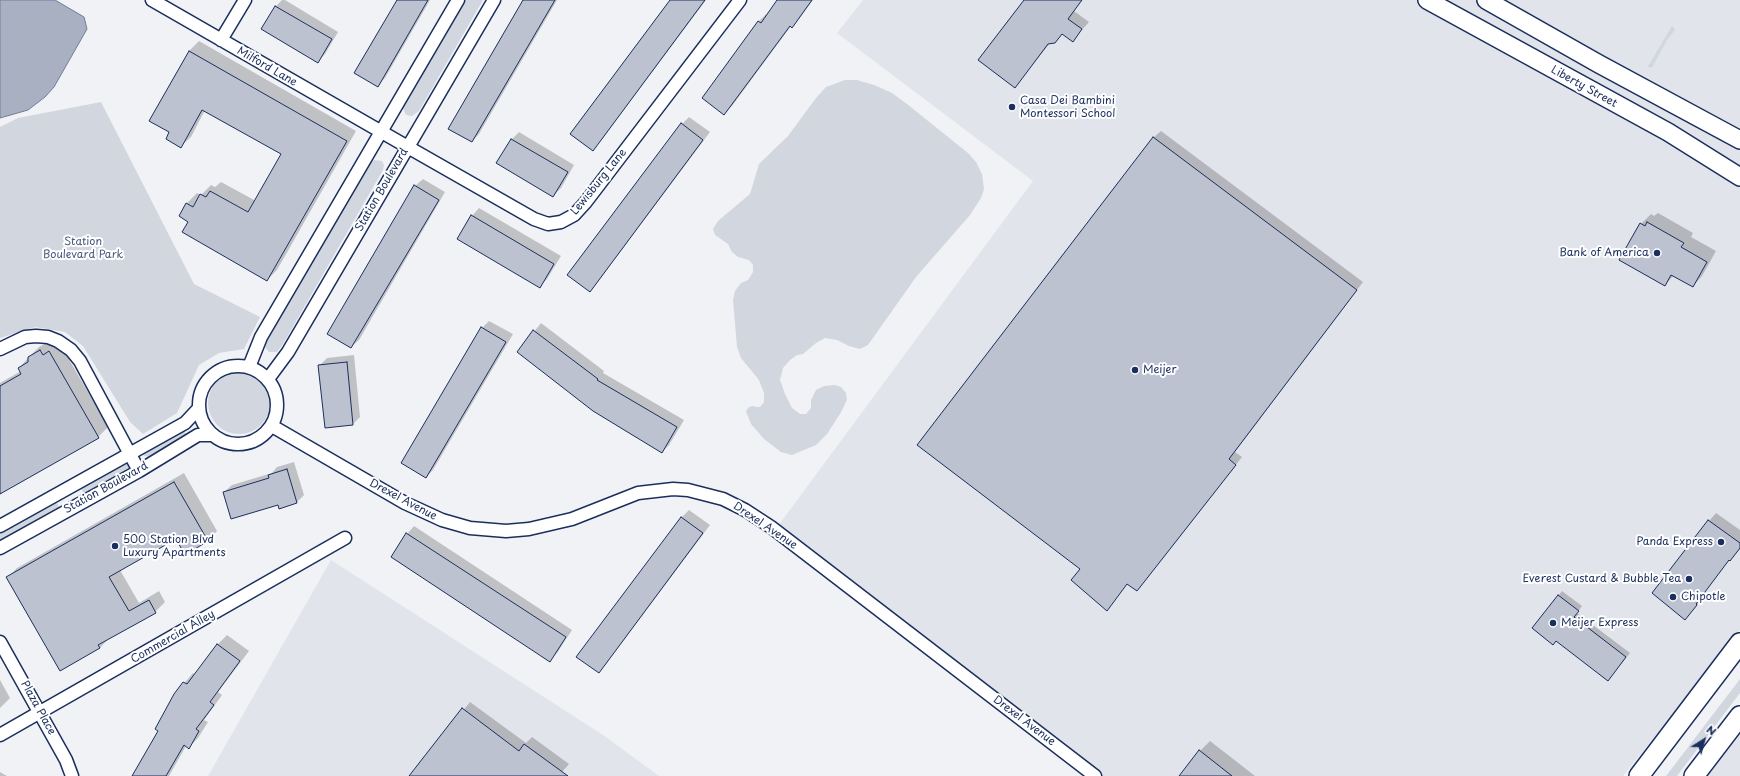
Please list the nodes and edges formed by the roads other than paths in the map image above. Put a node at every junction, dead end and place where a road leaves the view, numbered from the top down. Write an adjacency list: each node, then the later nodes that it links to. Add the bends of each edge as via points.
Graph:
1 (152, 0): 8 (street, Milford Lane)
2 (245, 0): 8 (street)
3 (458, 0): 9 (street)
4 (494, 0): 11 (street, Station Boulevard)
5 (740, 0): 11 (street, Lewisburg Lane, via 585,203 574,215 561,222 548,224 534,219)
6 (1428, 0): 12 (street, Liberty Street, via 1668,132)
7 (1486, 0): 10 (street)
8 (221, 40): 9 (street, Milford Lane)
9 (382, 133): 11 (street, Lewisburg Lane); 14 (street, via 261,337)
10 (1740, 140)
11 (408, 148): 15 (street, Station Boulevard, via 288,352)
12 (1740, 177)
13 (0, 349): 19 (street, via 25,337 36,336 58,341 71,350 80,361)
14 (249, 367): 15 (street); 16 (street, via 224,368 213,374 200,396)
15 (268, 379): 17 (street, via 275,390 278,402 277,415)
16 (199, 408): 18 (street, via 201,418); 19 (street, Station Boulevard, via 185,423)
17 (272, 426): 18 (street, via 255,441 244,444 222,441); 32 (street, Drexel Avenue, via 405,503 442,520 470,528 506,531 529,529 572,519 638,493 672,489 688,490 723,499 771,527)
18 (213, 435): 20 (street, Station Boulevard, via 200,434)
19 (129, 454): 20 (street); 21 (street, Station Boulevard)
20 (138, 471): 22 (street, Station Boulevard)
21 (63, 491): 22 (street); 23 (street, Station Boulevard)
22 (72, 508): 25 (street, Station Boulevard)
23 (0, 526)
24 (345, 538): 28 (street, Commercial Alley)
25 (0, 548)
26 (0, 642): 28 (street, Plaza Place)
27 (1740, 643): 33 (main road)
28 (40, 713): 30 (street, Commercial Alley); 31 (street, Plaza Place)
29 (1740, 716): 34 (main road)
30 (0, 735)
31 (72, 776)
32 (1095, 776)
33 (1639, 776)
34 (1694, 776)

